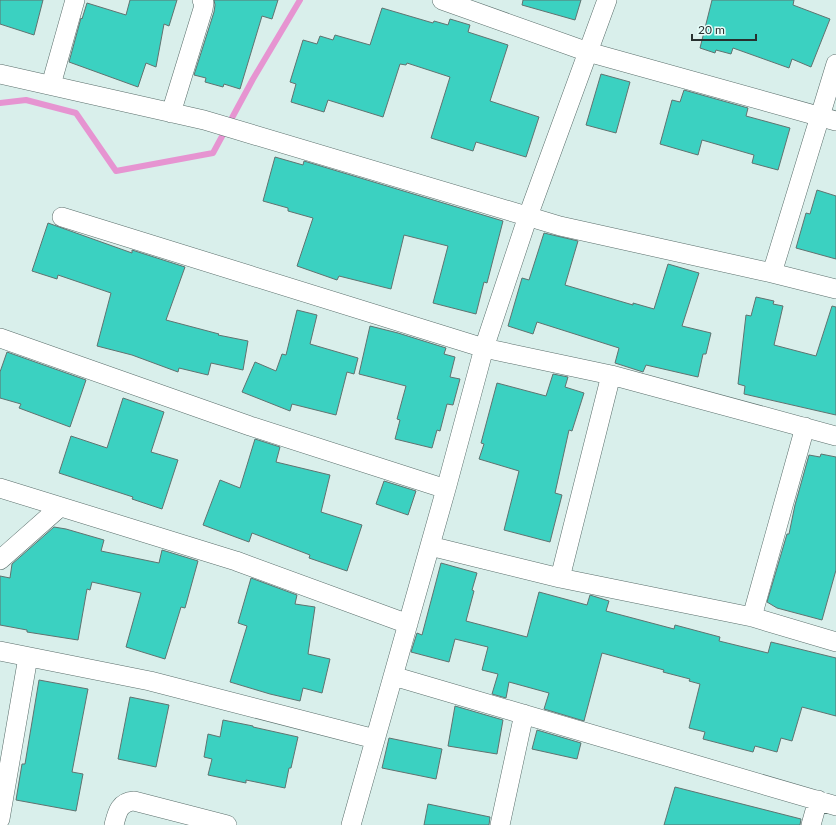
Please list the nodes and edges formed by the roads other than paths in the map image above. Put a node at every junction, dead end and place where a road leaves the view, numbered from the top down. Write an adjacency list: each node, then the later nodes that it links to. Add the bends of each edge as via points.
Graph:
1 (75, 0): 8 (street)
2 (202, 0): 9 (street, via 203,9)
3 (442, 0): 5 (street)
4 (607, 0): 5 (street)
5 (588, 52): 10 (street); 11 (street)
6 (836, 64): 10 (street)
7 (0, 74): 8 (street)
8 (51, 85): 9 (street)
9 (171, 112): 11 (street)
10 (828, 118): 13 (street)
11 (528, 216): 13 (street, via 560,226); 16 (street)
12 (62, 217): 16 (street)
13 (772, 273): 14 (street)
14 (836, 289)
15 (0, 338): 21 (street, via 243,423)
16 (484, 348): 17 (street); 21 (street)
17 (611, 375): 18 (street); 25 (street)
18 (805, 427): 19 (street); 26 (street)
19 (836, 436)
20 (0, 488): 22 (street)
21 (446, 489): 23 (street)
22 (60, 507): 24 (street); 27 (street, via 236,561)
23 (430, 546): 25 (street); 27 (street)
24 (0, 560)
25 (560, 578): 26 (street)
26 (752, 617): 28 (street)
27 (408, 624): 31 (street)
28 (836, 642)
29 (0, 651): 30 (street)
30 (28, 656): 33 (street, via 150,681); 35 (street)
31 (393, 676): 32 (street); 33 (street)
32 (524, 714): 34 (street); 39 (street)
33 (374, 740): 38 (street)
34 (827, 803): 40 (street)
35 (0, 819)
36 (114, 825): 37 (street, via 121,806 127,801 134,801)
37 (227, 825)
38 (351, 825)
39 (500, 825)
40 (812, 825)

